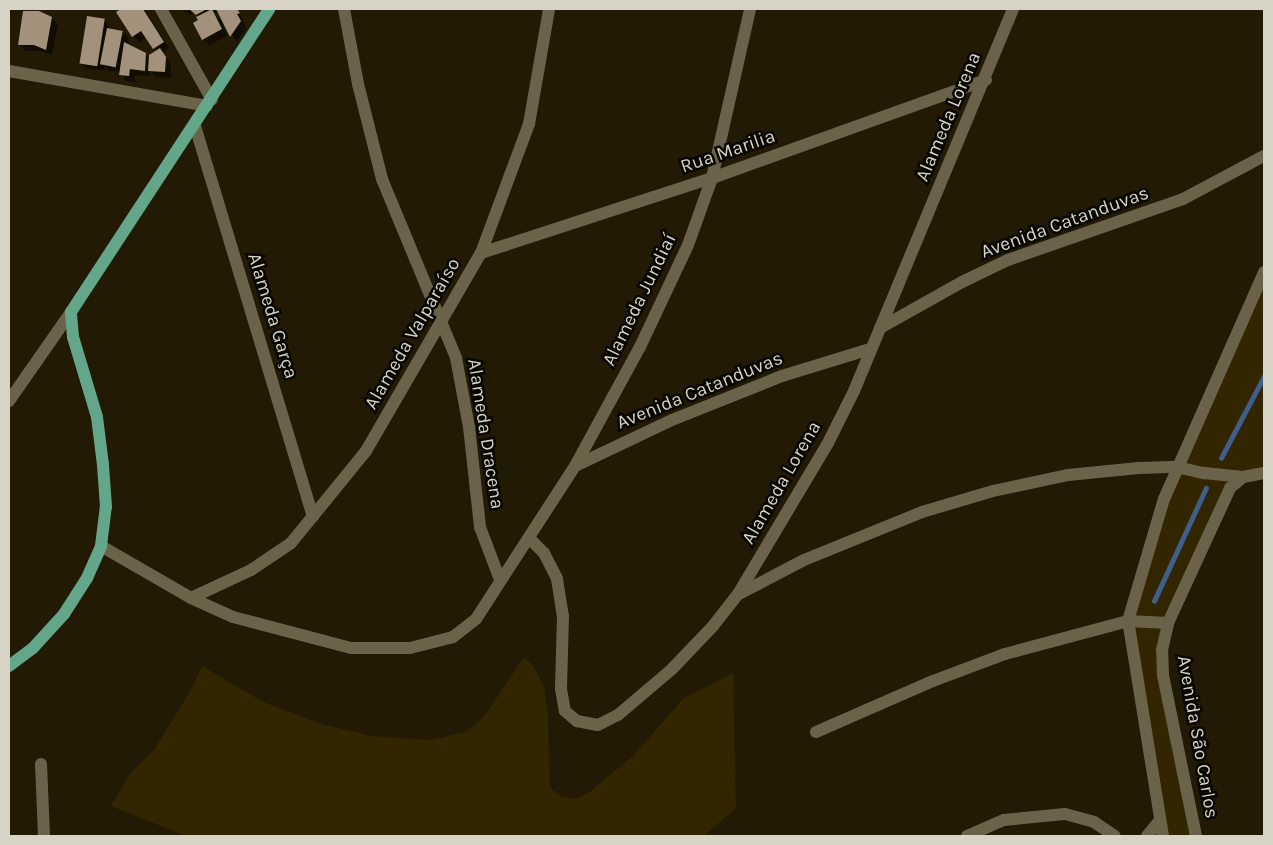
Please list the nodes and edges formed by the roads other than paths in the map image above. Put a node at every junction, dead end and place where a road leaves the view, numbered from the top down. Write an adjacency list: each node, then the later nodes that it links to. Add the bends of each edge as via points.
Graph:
1 (161, 9): 9 (street)
2 (269, 9): 9 (main road)
3 (344, 9): 16 (street, Alameda Dracena, via 358,84 382,179)
4 (549, 9): 13 (street, Alameda Valparaíso, via 529,124)
5 (750, 9): 12 (street, Alameda Jundiaí)
6 (1013, 9): 8 (street, Alameda Lorena)
7 (9, 70): 9 (street)
8 (986, 80): 12 (street, Rua Marilia); 17 (street, Alameda Lorena)
9 (210, 103): 10 (main road)
10 (195, 126): 15 (main road); 24 (street, Alameda Garça)
11 (1264, 156): 17 (street, Avenida Catanduvas, via 1183,199 1008,260)
12 (712, 178): 13 (street, Rua Marilia); 20 (street, Alameda Jundiaí, via 688,245 640,347)
13 (481, 253): 16 (street, Alameda Valparaíso)
14 (1264, 272): 21 (street)
15 (71, 312): 19 (street); 26 (main road, via 72,337 97,416 102,455 106,507)
16 (442, 323): 24 (street, Alameda Valparaíso, via 366,451); 27 (street, Alameda Dracena, via 456,358 469,427 480,527)
17 (880, 328): 18 (street, Alameda Lorena)
18 (870, 349): 20 (street, Avenida Catanduvas, via 732,396 672,420); 28 (street, Alameda Lorena, via 854,391 828,443)
19 (9, 401)
20 (575, 466): 25 (street, Alameda Jundiaí)
21 (1177, 467): 23 (street); 28 (street, via 1068,475 993,491 922,512 804,560); 30 (street, via 1164,499)
22 (1264, 474): 23 (street)
23 (1243, 477): 31 (street, Avenida São Carlos, via 1230,488)
24 (314, 517): 29 (street, Alameda Valparaíso, via 291,543 251,570)
25 (530, 539): 27 (street, Alameda Jundiaí); 28 (street, Alameda Lorena, via 544,553 556,579 563,616 561,690 565,711 577,721 598,725 618,715 672,669)
26 (101, 546): 29 (street, Alameda Jundiaí); 32 (main road, via 88,578 64,614 33,648)
27 (500, 580): 29 (street, Alameda Jundiaí, via 476,620 453,637 410,648 351,648 232,617)
28 (738, 594)
29 (191, 598)
30 (1128, 621): 31 (street); 33 (street, via 1005,654 933,681); 35 (street)
31 (1168, 623): 41 (street, Avenida São Carlos, via 1162,650 1163,675)
32 (9, 666)
33 (816, 732)
34 (41, 764): 36 (street)
35 (1160, 820): 39 (street); 40 (street)
36 (44, 836)
37 (967, 836): 38 (street, via 1004,820 1065,814 1094,822)
38 (1115, 836)
39 (1147, 836)
40 (1163, 836)
41 (1196, 836)

